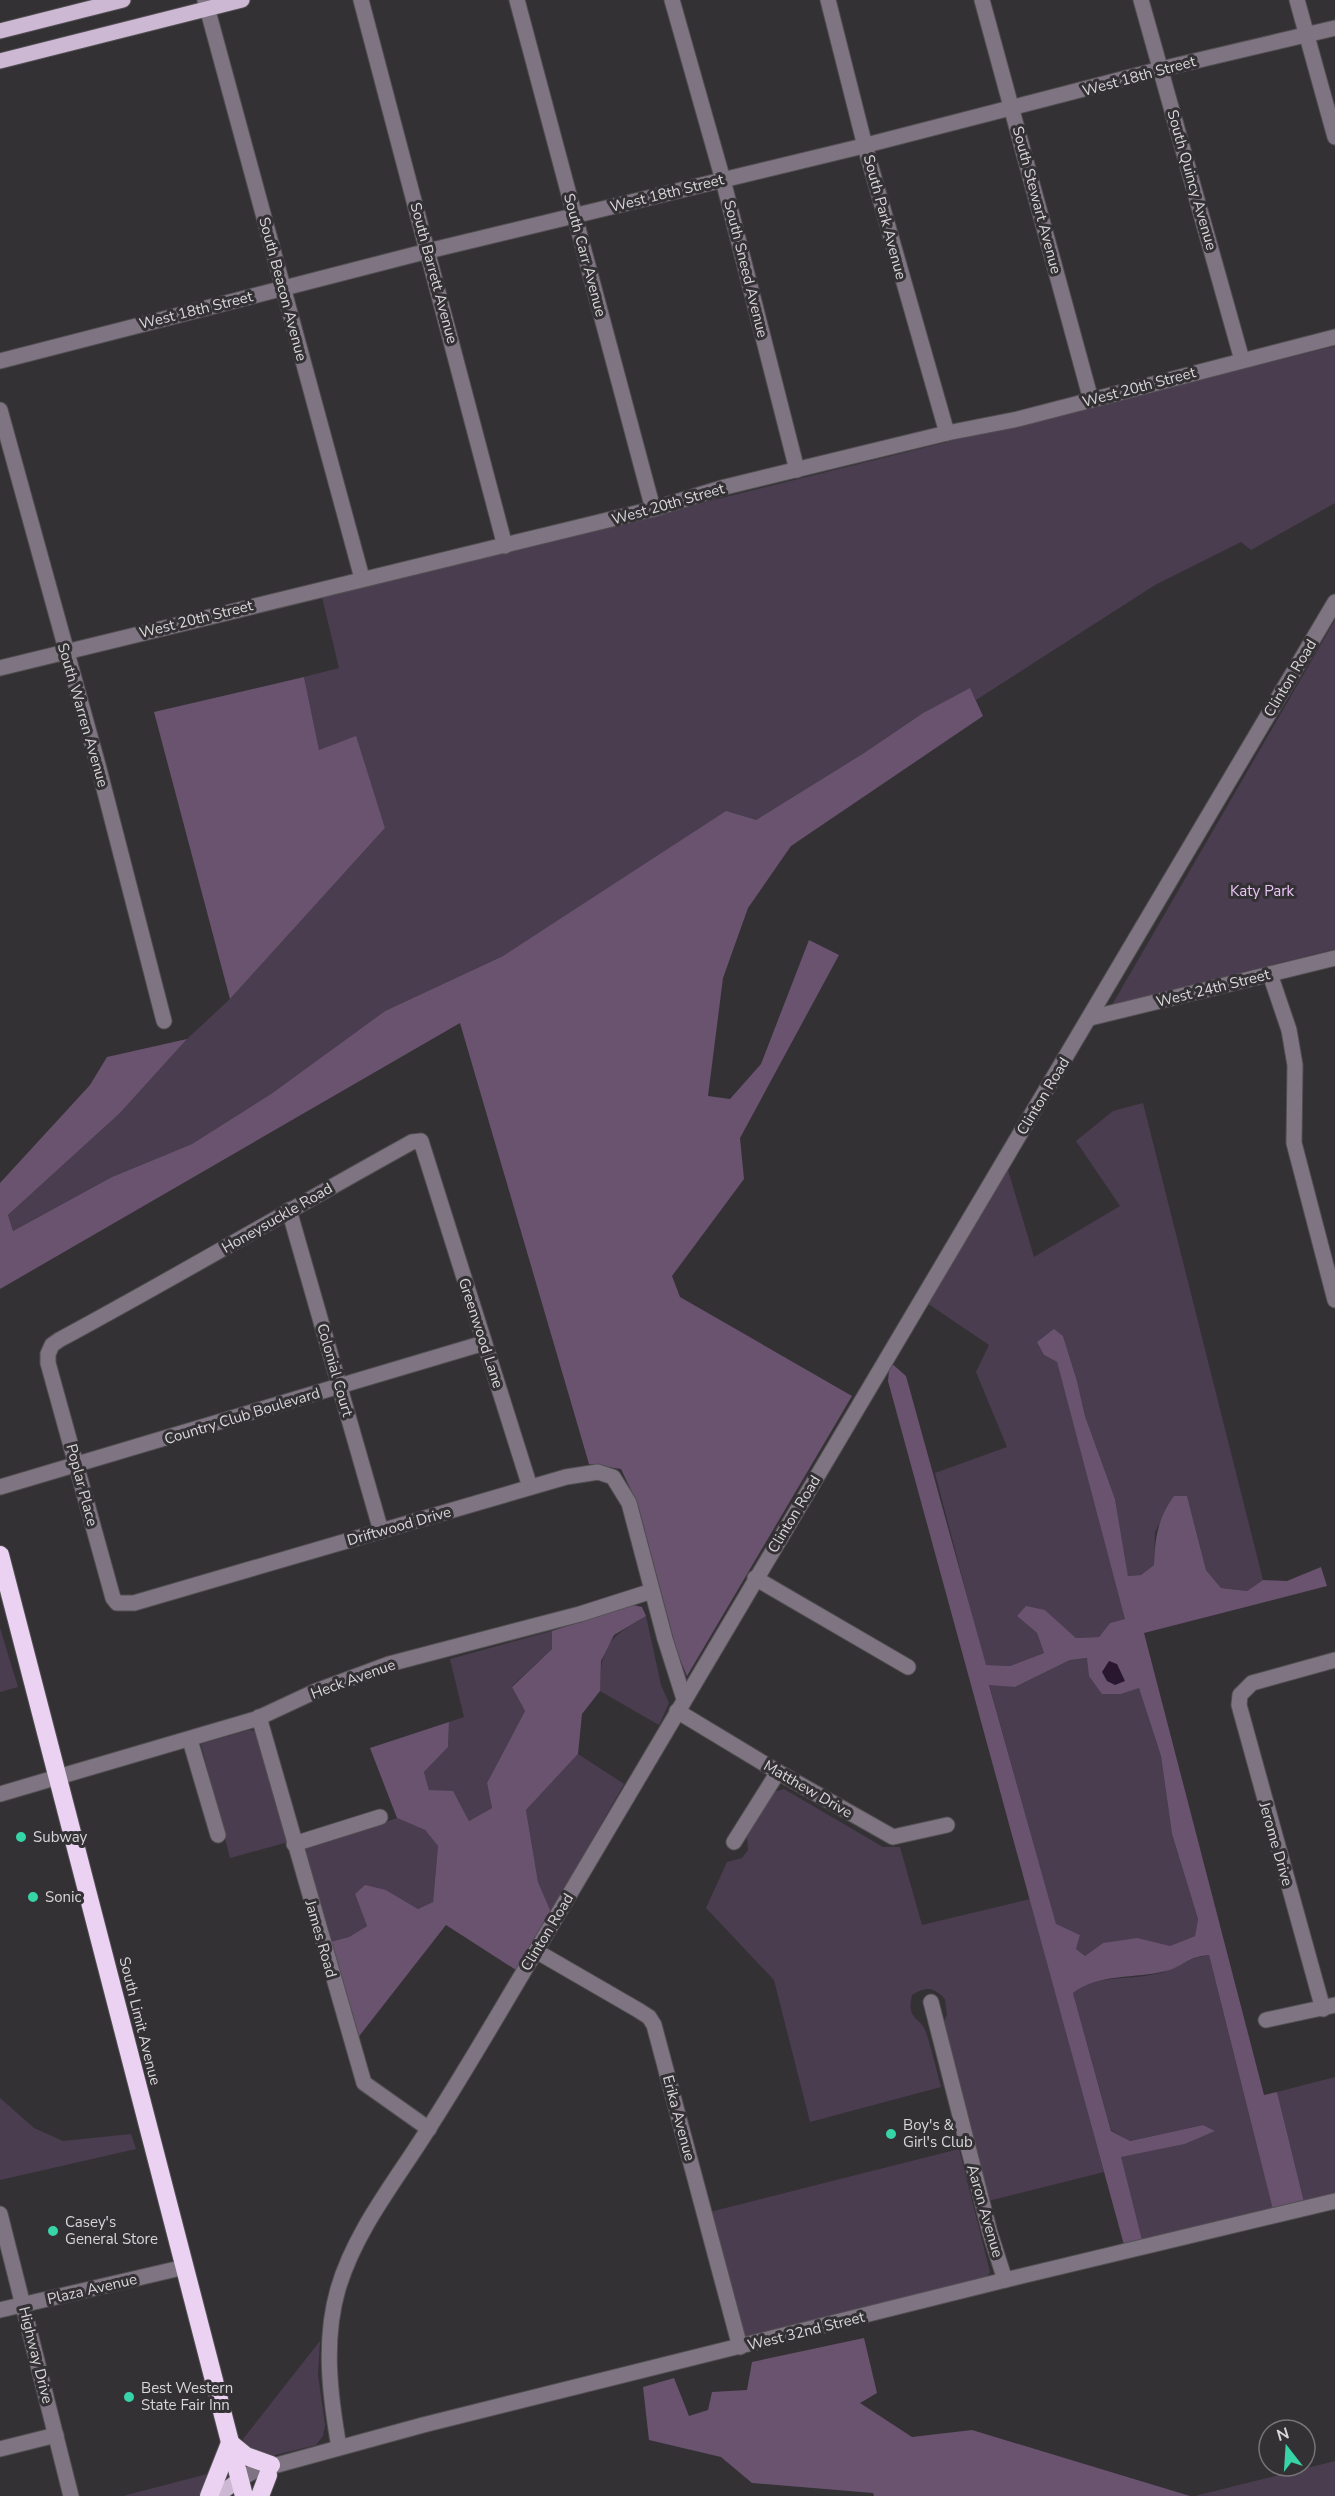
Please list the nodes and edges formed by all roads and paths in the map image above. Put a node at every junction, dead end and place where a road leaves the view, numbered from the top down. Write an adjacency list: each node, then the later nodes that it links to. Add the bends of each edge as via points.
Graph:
1 (123, 0): 12 (main road)
2 (242, 0): 10 (main road)
3 (361, 0): 21 (street, South Barrett Avenue)
4 (517, 0): 20 (street, South Carr Avenue)
5 (672, 0): 19 (street, South Sneed Avenue)
6 (828, 0): 18 (street, South Park Avenue)
7 (982, 0): 16 (street, South Stewart Avenue)
8 (1141, 0): 15 (street, South Quincy Avenue)
9 (1297, 0): 13 (street)
10 (206, 5): 14 (main road); 22 (street, South Beacon Avenue)
11 (1335, 28): 13 (street, West 18th Street)
12 (0, 31)
13 (1307, 35): 15 (street, West 18th Street); 17 (street)
14 (0, 61)
15 (1161, 69): 16 (street, West 18th Street); 24 (street, South Quincy Avenue)
16 (1011, 107): 18 (street, West 18th Street); 26 (street, South Stewart Avenue)
17 (1335, 137)
18 (865, 146): 19 (street, West 18th Street); 28 (street, South Park Avenue)
19 (723, 180): 20 (street, West 18th Street); 29 (street, South Sneed Avenue)
20 (575, 215): 21 (street, West 18th Street); 30 (street, South Carr Avenue)
21 (428, 251): 22 (street, West 18th Street); 31 (street, South Barrett Avenue)
22 (283, 288): 25 (street, West 18th Street); 32 (street, South Beacon Avenue)
23 (1335, 337): 24 (street, West 20th Street)
24 (1242, 360): 26 (street, West 20th Street)
25 (0, 361)
26 (1091, 400): 28 (street, West 20th Street)
27 (0, 410): 34 (street, South Warren Avenue)
28 (946, 433): 29 (street, West 20th Street)
29 (797, 470): 30 (street, West 20th Street)
30 (653, 510): 31 (street, West 20th Street)
31 (505, 546): 32 (street, West 20th Street)
32 (362, 578): 34 (street, West 20th Street)
33 (1335, 602): 38 (street, Clinton Road)
34 (65, 651): 35 (street, West 20th Street); 39 (street, South Warren Avenue)
35 (0, 668)
36 (1335, 958): 37 (street, West 24th Street)
37 (1270, 974): 38 (street, West 24th Street); 42 (street, via 1296,1065 1294,1143)
38 (1090, 1018): 51 (street, Clinton Road)
39 (164, 1021)
40 (433, 1178): 41 (street, Honeysuckle Road, via 421,1142 417,1141); 44 (street, Greenwood Lane)
41 (289, 1210): 43 (street, Honeysuckle Road); 45 (street, Colonial Court)
42 (1335, 1300)
43 (101, 1318): 46 (street, Poplar Place, via 52,1345 48,1354)
44 (484, 1343): 45 (street, Country Club Boulevard); 48 (street, Greenwood Lane)
45 (340, 1387): 46 (street, Country Club Boulevard); 49 (street, Colonial Court)
46 (78, 1465): 47 (street, Country Club Boulevard); 52 (street, Poplar Place, via 117,1603 134,1604)
47 (0, 1487)
48 (530, 1487): 49 (street, Driftwood Drive); 53 (street, Driftwood Drive, via 586,1473 606,1473 619,1483 629,1503)
49 (381, 1531): 52 (street, Driftwood Drive)
50 (0, 1555): 60 (highway, South Limit Avenue)
51 (755, 1578): 55 (street); 56 (street, Clinton Road)
52 (192, 1587)
53 (652, 1592): 56 (street); 57 (street, Heck Avenue, via 389,1664)
54 (1335, 1660): 69 (street, Jerome Drive, via 1252,1683 1240,1695 1241,1719)
55 (908, 1667)
56 (680, 1705): 59 (street, Matthew Drive); 67 (street, Clinton Road)
57 (259, 1717): 58 (street, Heck Avenue); 66 (street, James Road)
58 (190, 1740): 60 (street, Heck Avenue); 64 (street)
59 (778, 1772): 63 (street, Matthew Drive, via 893,1837); 65 (street)
60 (58, 1778): 61 (street, Heck Avenue); 74 (highway, South Limit Avenue)
61 (0, 1794)
62 (380, 1817): 66 (street)
63 (947, 1825)
64 (218, 1835)
65 (734, 1842)
66 (294, 1844): 71 (street, James Road, via 364,2083)
67 (536, 1952): 71 (street, Clinton Road); 78 (street, Erika Avenue, via 638,2010 654,2025)
68 (931, 2002): 75 (street, Aaron Avenue)
69 (1329, 2007): 70 (street)
70 (1266, 2020)
71 (429, 2129): 81 (street, Clinton Road, via 361,2234 338,2289 329,2388)
72 (1335, 2201): 75 (street, West 32nd Street)
73 (0, 2214): 76 (street, Highway Drive)
74 (184, 2267): 76 (street, Plaza Avenue); 80 (highway, South Limit Avenue)
75 (1005, 2280): 78 (street, West 32nd Street)
76 (24, 2305): 77 (street, Plaza Avenue); 79 (street, Highway Drive)
77 (0, 2310)
78 (740, 2347): 81 (street, West 32nd Street)
79 (56, 2435): 82 (street); 85 (street, Highway Drive)
80 (230, 2443): 83 (highway); 84 (highway, South Limit Avenue); 86 (highway)
81 (339, 2447): 83 (street, West 32nd Street)
82 (0, 2450)
83 (272, 2468): 84 (street, West 32nd Street); 88 (highway)
84 (239, 2490): 87 (main road)
85 (71, 2496)
86 (209, 2496)
87 (217, 2496)
88 (260, 2496)

